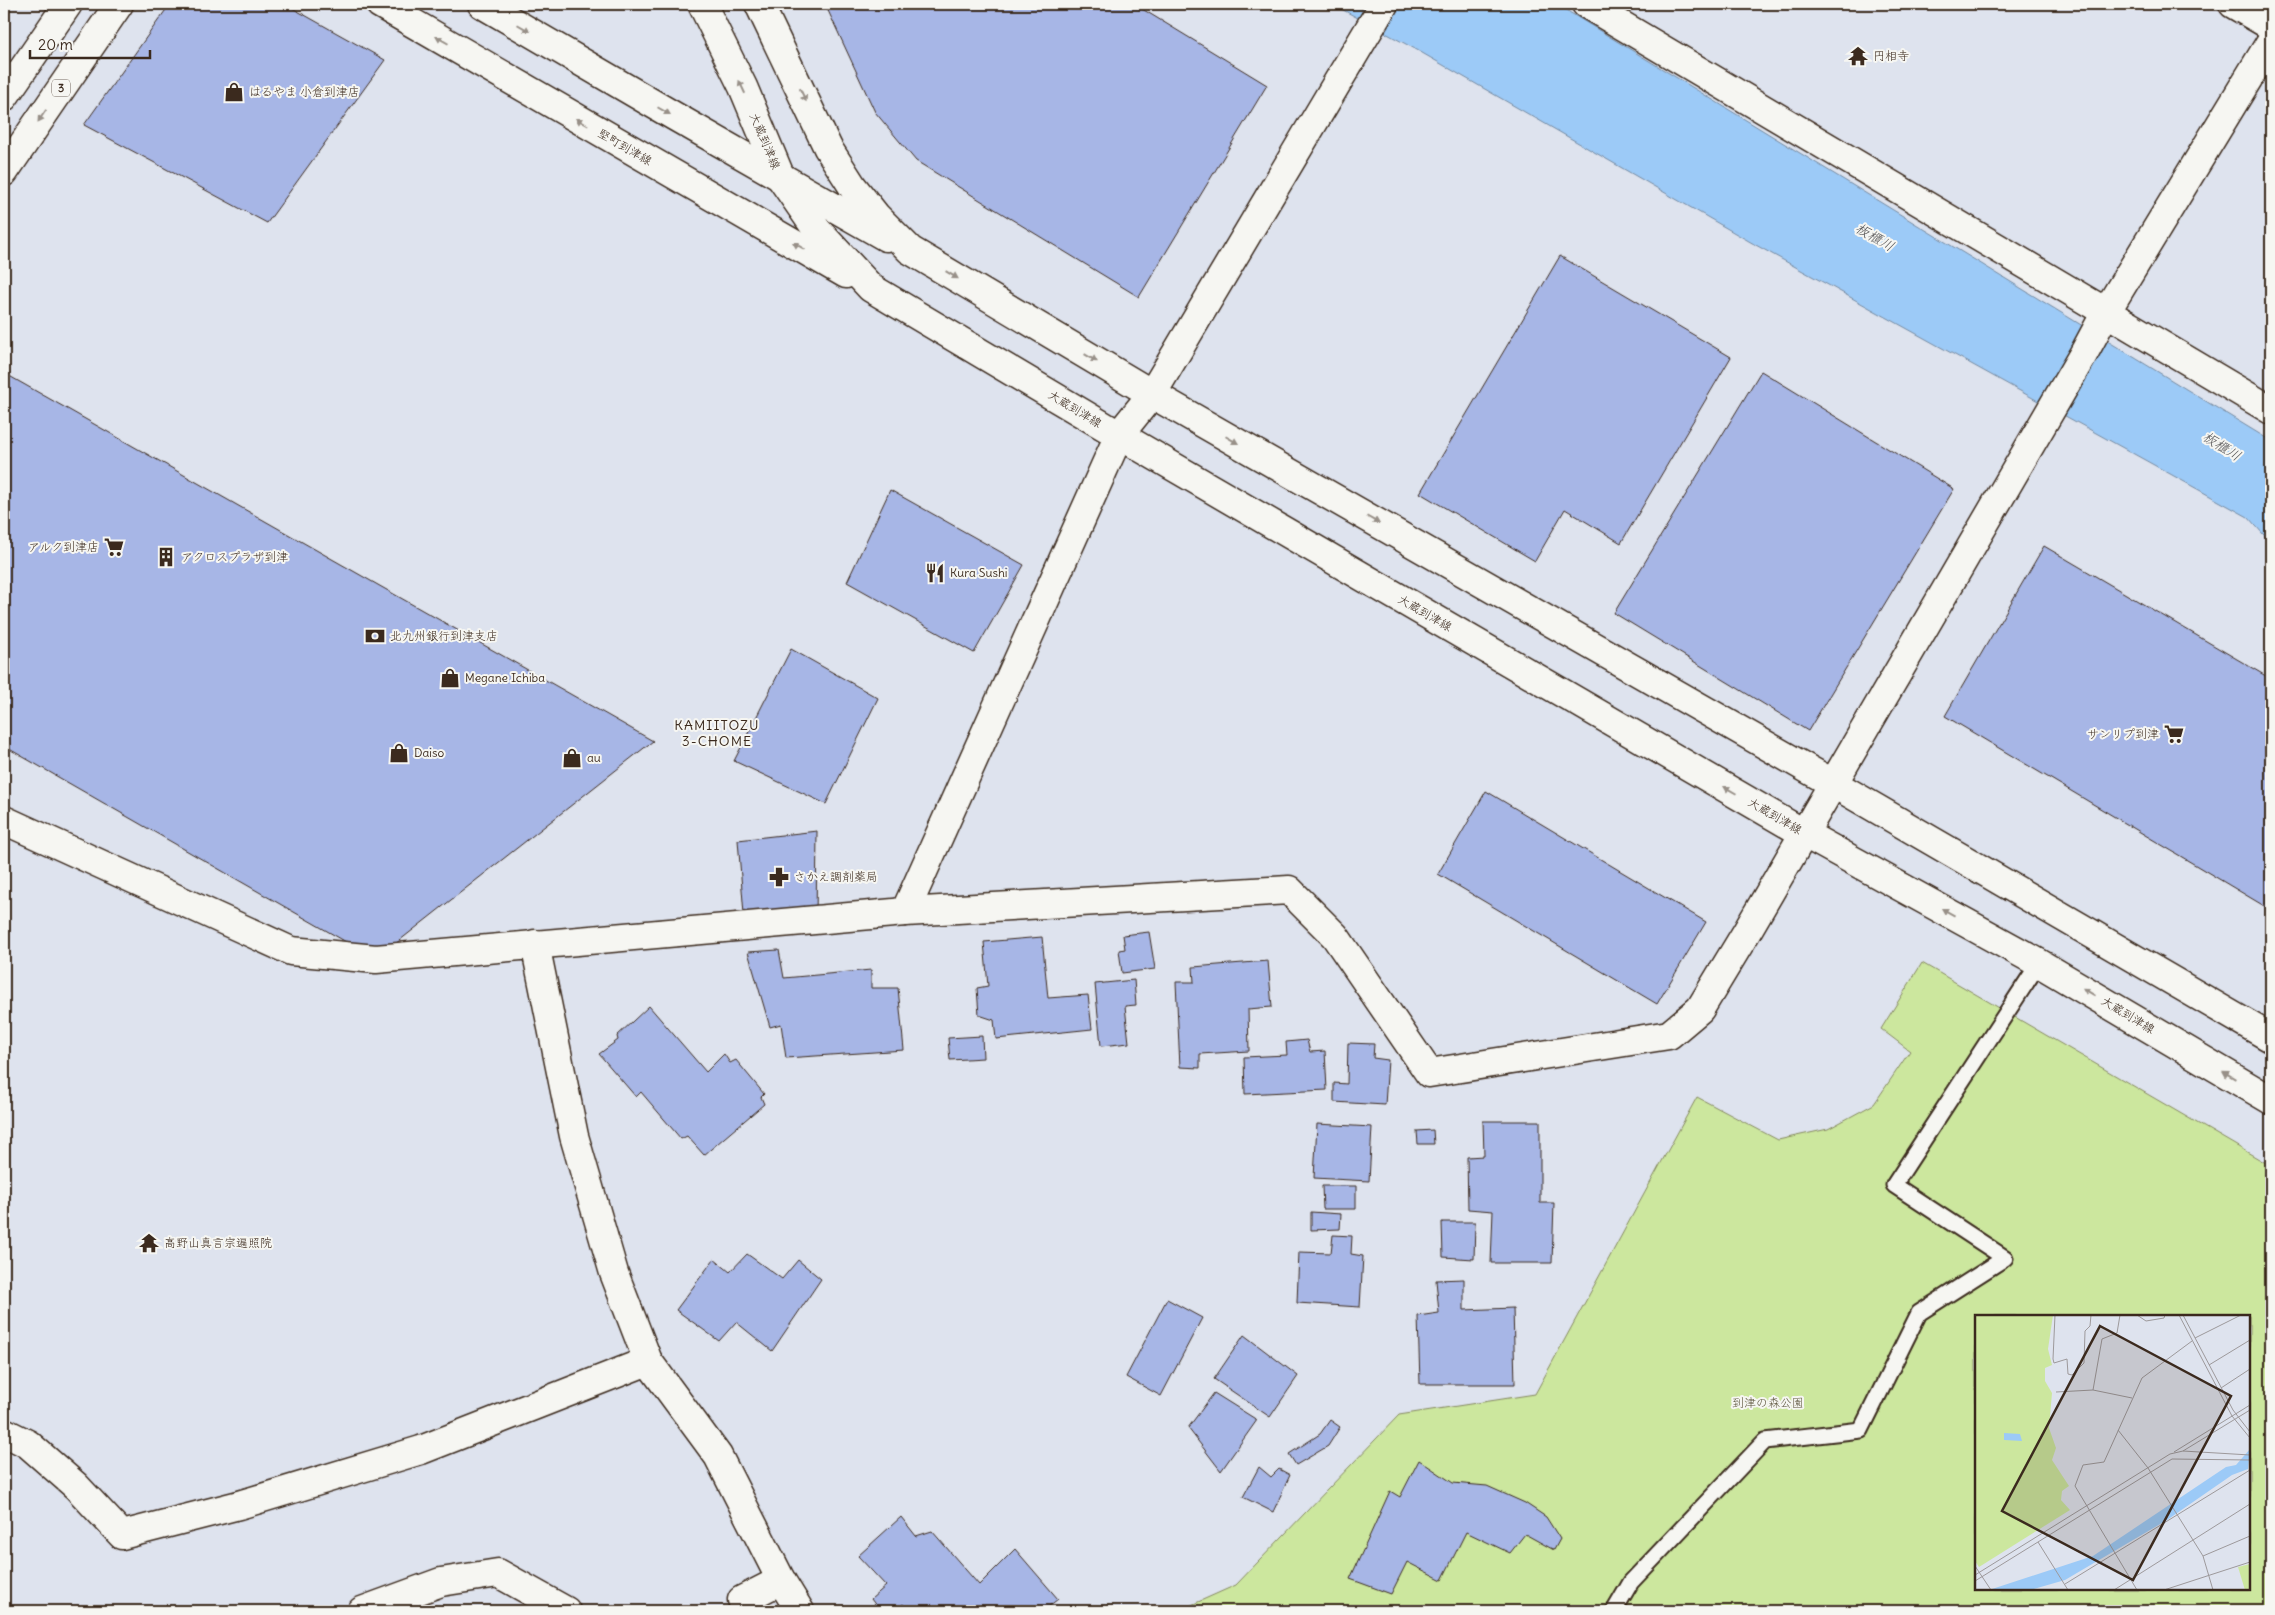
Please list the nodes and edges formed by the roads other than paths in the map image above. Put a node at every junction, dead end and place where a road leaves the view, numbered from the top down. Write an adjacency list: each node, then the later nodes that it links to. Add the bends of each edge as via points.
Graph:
1 (68, 4): 12 (main road)
2 (119, 4): 13 (main road, 3, one-way to 13)
3 (380, 4): 16 (main road, 堅町到津線, one-way to 3)
4 (482, 4): 14 (main road, one-way to 14)
5 (702, 4): 14 (main road, 大蔵到津線, one-way to 5, via 743,87)
6 (759, 4): 15 (main road, one-way to 15, via 828,148 876,216)
7 (1384, 4): 18 (main road)
8 (1586, 4): 17 (main road)
9 (2233, 4): 10 (main road)
10 (2271, 26)
11 (2271, 41): 17 (main road)
12 (4, 97)
13 (4, 172)
14 (781, 178): 15 (main road); 16 (main road, 大蔵到津線, via 817,230)
15 (910, 250): 18 (main road, one-way to 18)
16 (871, 288): 20 (main road, 大蔵到津線)
17 (2106, 312): 19 (main road); 21 (main road)
18 (1152, 394): 20 (main road); 21 (main road, one-way to 21)
19 (2271, 410)
20 (1119, 435): 23 (main road, 大蔵到津線, one-way to 20); 24 (main road)
21 (1834, 784): 23 (main road); 27 (main road)
22 (4, 820): 25 (main road, via 291,951 376,959)
23 (1805, 834): 24 (main road, via 1700,1009 1669,1035 1429,1073 1335,936 1289,890); 26 (main road, 大蔵到津線, one-way to 23)
24 (905, 912): 25 (main road)
25 (536, 944): 29 (main road, via 574,1136 614,1272)
26 (2039, 963): 28 (main road, 大蔵到津線, one-way to 26); 36 (lane, via 1894,1185 2005,1258 1919,1313 1861,1430 1765,1441 1631,1582)
27 (2271, 1038)
28 (2271, 1100)
29 (648, 1361): 30 (main road, via 421,1450 240,1505 122,1535 76,1486 42,1456 28,1444); 31 (main road, via 718,1456)
30 (4, 1432)
31 (781, 1580): 32 (main road); 35 (main road)
32 (742, 1600)
33 (362, 1611): 34 (main road, via 441,1582 498,1573)
34 (566, 1611)
35 (800, 1611)
36 (1614, 1611)

